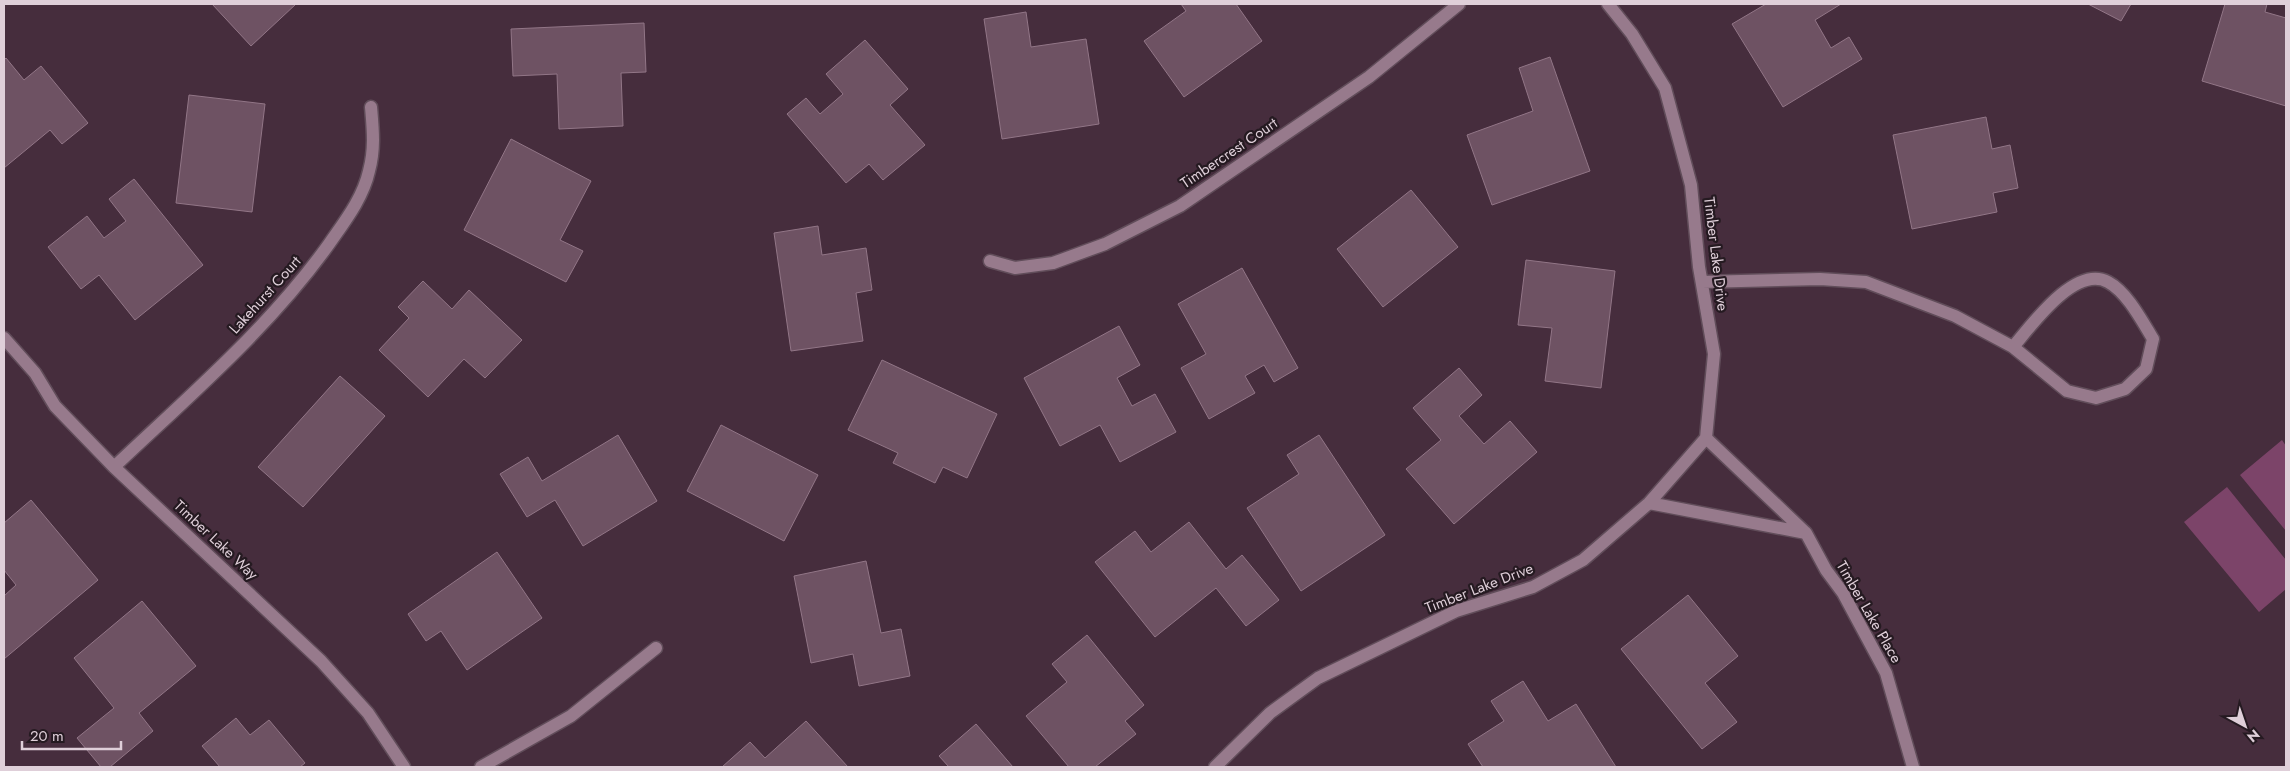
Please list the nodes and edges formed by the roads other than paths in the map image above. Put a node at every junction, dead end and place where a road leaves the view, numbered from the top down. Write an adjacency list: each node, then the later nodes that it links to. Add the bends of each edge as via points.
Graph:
1 (1459, 4): 4 (street, Timbercrest Court, via 1369,77 1180,206 1105,244 1053,263 1015,268)
2 (1608, 4): 5 (street, Timber Lake Drive, via 1632,34 1665,88 1691,185)
3 (371, 107): 9 (street, Lakehurst Court, via 375,142 369,173 353,210 310,271 257,331)
4 (990, 261)
5 (1702, 282): 7 (street, via 1820,279 1866,282 1955,316); 8 (street, Timber Lake Drive, via 1714,354)
6 (4, 338): 9 (street, Timber Lake Way, via 35,373 56,406)
7 (2013, 347): 7 (street, via 2068,391 2096,398 2125,389 2146,369 2153,339 2131,304 2108,282 2088,279 2055,297)
8 (1706, 438): 10 (street, Timber Lake Drive); 11 (street, Timber Lake Place)
9 (114, 467): 13 (street, Timber Lake Way, via 321,661 368,712)
10 (1649, 503): 11 (street); 15 (street, Timber Lake Drive, via 1583,560 1533,587 1456,612 1318,678 1270,713)
11 (1806, 533): 16 (street, Timber Lake Place, via 1886,673)
12 (656, 648): 14 (street, via 571,716)
13 (404, 767)
14 (481, 767)
15 (1215, 767)
16 (1913, 767)

